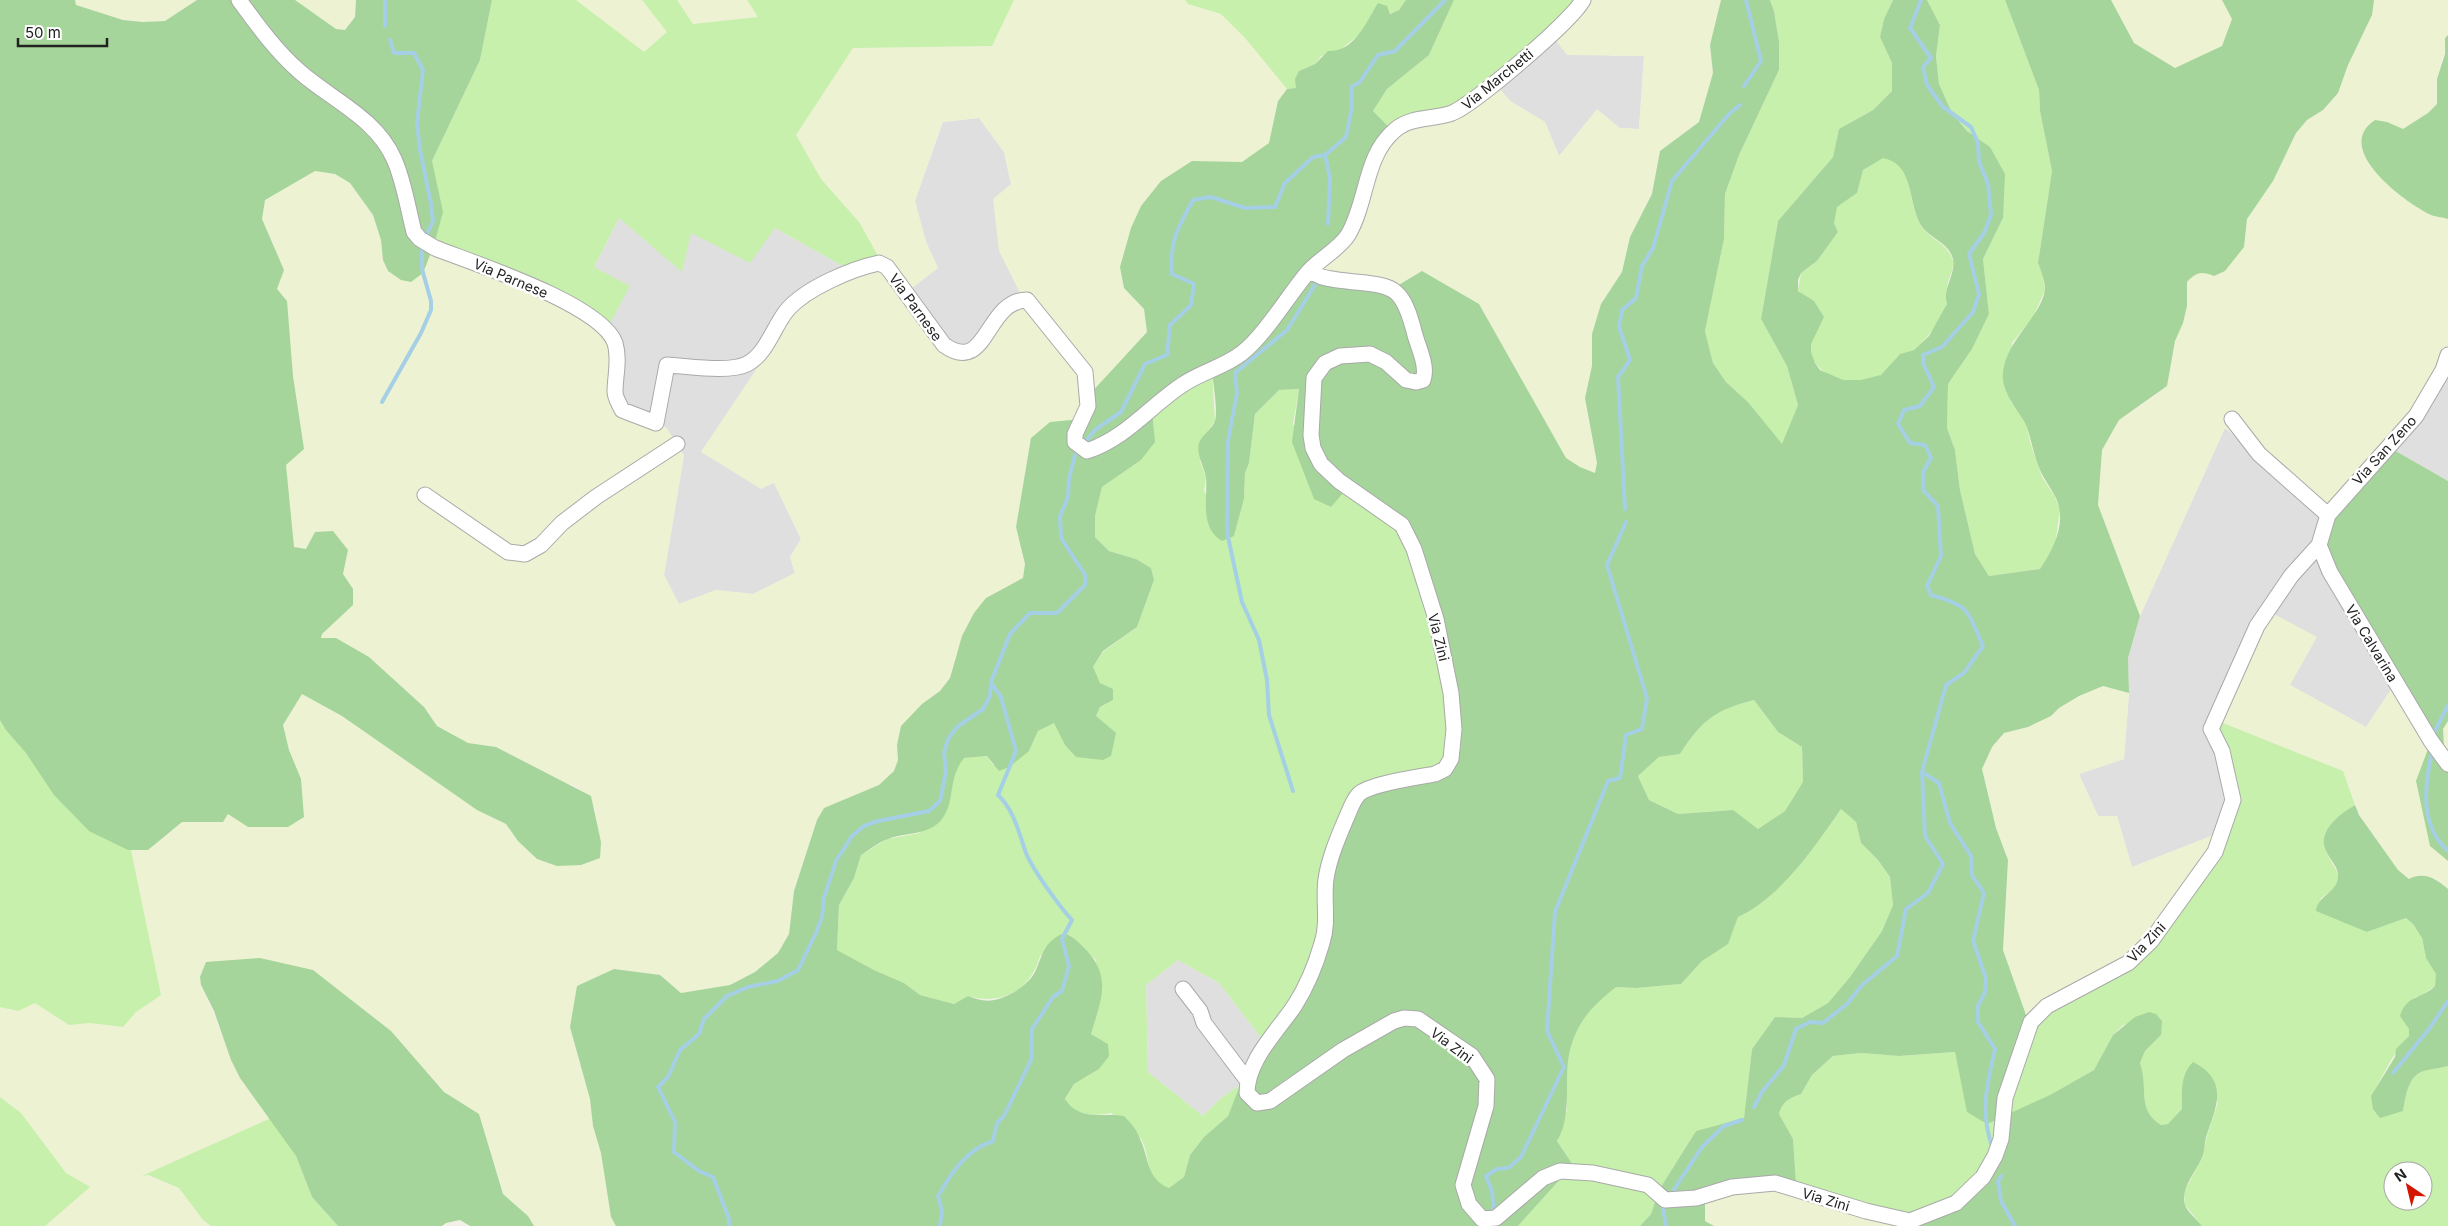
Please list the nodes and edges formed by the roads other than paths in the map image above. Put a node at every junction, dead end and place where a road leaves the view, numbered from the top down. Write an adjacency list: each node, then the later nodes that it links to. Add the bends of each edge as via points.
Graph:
1 (239, 0): 5 (street, Via Parnese, via 273,47 302,74 363,118 383,141 394,159 414,232 420,239 435,248 540,288 591,317 608,331 614,342 617,362 615,394 622,410 656,423 667,365 736,368 748,364 802,296 864,266 879,263 887,267 944,345 955,352 964,354 974,349 1007,305 1016,300 1027,300 1085,372 1088,406 1075,434 1075,442 1087,451 1125,433 1182,384)
2 (1583, 0): 3 (street, Via Marchetti, via 1551,36 1468,105 1451,113 1406,122 1381,142 1354,224 1346,238)
3 (1310, 270): 5 (street, Via Marchetti, via 1243,352); 13 (street, Via Zini, via 1318,277 1388,288 1404,300 1409,311 1424,369 1423,380 1406,380 1386,362 1370,354 1340,356 1325,363 1314,378 1311,435 1321,464 1339,481 1393,517 1408,535 1445,656 1454,729 1451,758 1445,769 1364,790 1354,800 1334,846 1326,878 1326,923 1312,972 1296,1004 1253,1065)
4 (2448, 355): 9 (street, Via San Zeno, via 2443,370 2416,416)
5 (1221, 365)
6 (2232, 418): 9 (street, via 2259,454)
7 (677, 444): 8 (street, via 596,498 562,523 541,545 525,554 508,552)
8 (425, 495)
9 (2328, 514): 10 (street)
10 (2319, 545): 11 (street, Via Calvarina, via 2330,572); 13 (street, Via Zini, via 2290,576 2257,626 2211,729 2222,751 2232,800 2215,852 2150,941 2128,963 2047,1006 2032,1022 2005,1098 2001,1139 1995,1156 1983,1177 1956,1203 1910,1221 1775,1183 1732,1187 1696,1198 1664,1200 1648,1184 1560,1171 1543,1178 1496,1218 1482,1219 1468,1204 1464,1185 1486,1106 1487,1080 1472,1056 1418,1019 1394,1021 1343,1050 1270,1101 1257,1103 1247,1093)
11 (2448, 764)
12 (1183, 989): 13 (street)
13 (1247, 1080)

